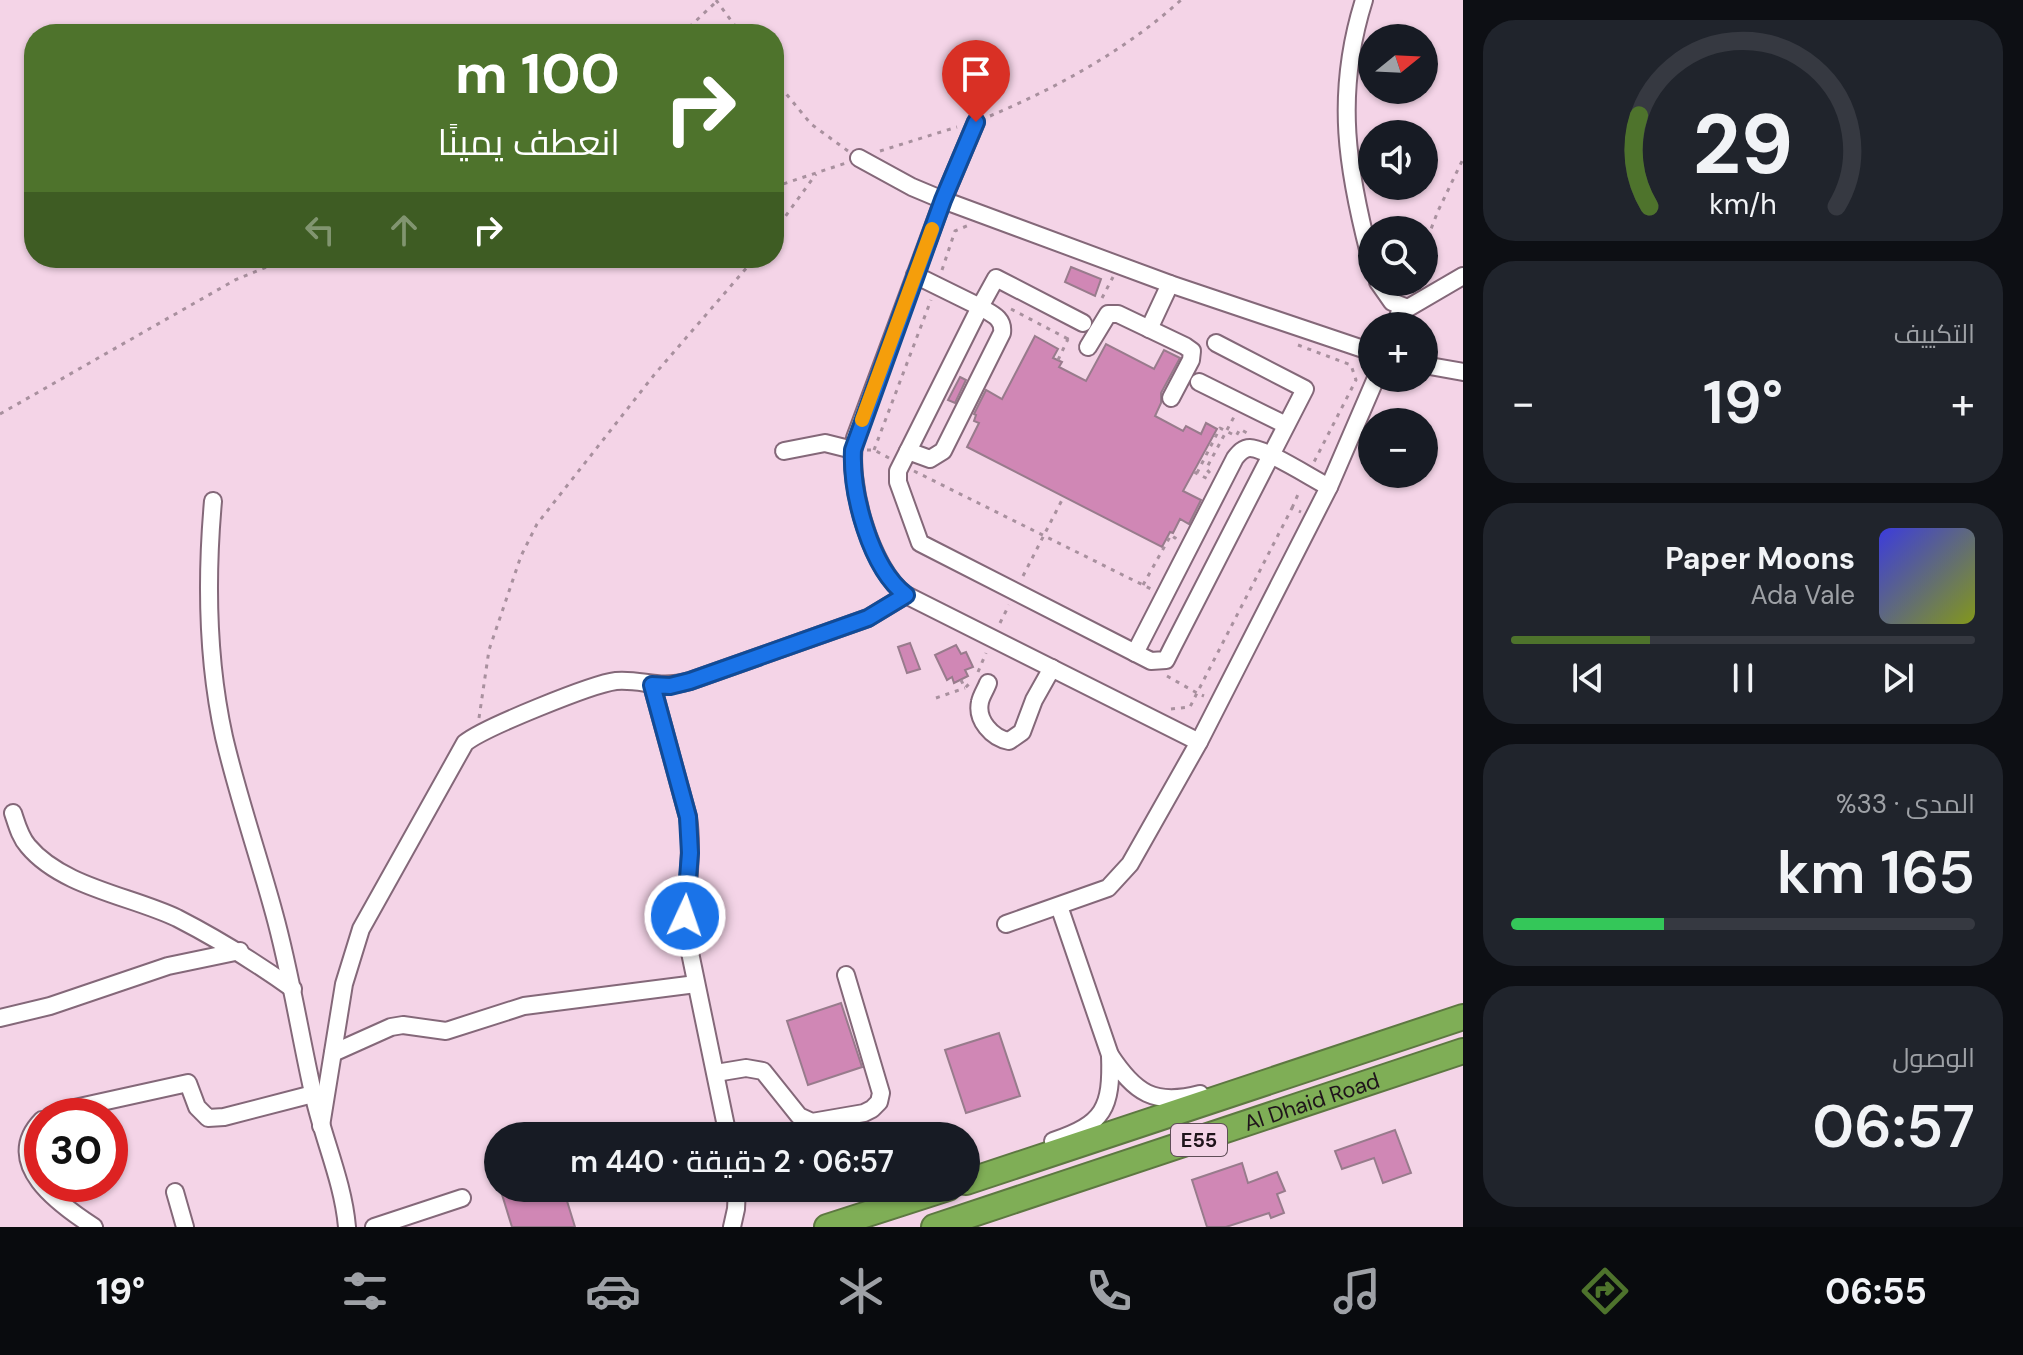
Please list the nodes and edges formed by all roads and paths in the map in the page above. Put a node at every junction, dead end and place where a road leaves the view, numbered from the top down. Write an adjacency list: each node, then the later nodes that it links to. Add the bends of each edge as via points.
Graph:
1 (717, 0): 3 (path); 4 (path)
2 (1364, 0): 11 (street, via 1345,114)
3 (692, 24)
4 (734, 24)
5 (784, 91): 7 (path, via 811,124)
6 (976, 122): 10 (street)
7 (859, 158): 10 (street)
8 (1463, 159): 12 (path)
9 (816, 174): 13 (path)
10 (943, 200): 17 (street); 19 (street)
11 (1361, 216)
12 (1436, 216)
13 (784, 218)
14 (972, 224): 20 (path, via 955,231)
15 (264, 268): 39 (path)
16 (746, 268): 71 (path, via 654,375 529,537 489,650)
17 (915, 275): 20 (street); 41 (street)
18 (1463, 276): 23 (street, via 1422,302)
19 (1170, 284): 27 (street); 32 (street)
20 (937, 286): 22 (street); 42 (path)
21 (1386, 296): 23 (street)
22 (980, 307): 25 (street); 26 (street, via 996,278); 45 (street)
23 (1401, 308): 24 (street)
24 (1400, 312)
25 (999, 318): 28 (path, via 1006,307); 45 (street, via 1002,333 943,451 930,459)
26 (1083, 323)
27 (1149, 329): 31 (street, via 1108,314); 37 (street, via 1192,351)
28 (1068, 339)
29 (1216, 343): 40 (street, via 1305,389)
30 (1294, 344): 46 (path, via 1351,365 1356,380)
31 (1088, 347)
32 (1358, 347)
33 (1438, 368): 34 (street)
34 (1463, 372)
35 (1199, 382): 38 (street)
36 (1370, 392): 47 (street)
37 (1171, 398)
38 (1241, 403): 40 (street); 48 (path)
39 (0, 414)
40 (1286, 425): 44 (street)
41 (853, 450): 42 (path); 43 (street, via 825,443); 57 (street, via 857,495 875,553 889,580)
42 (874, 450): 45 (path)
43 (784, 451)
44 (1271, 456): 46 (street); 58 (street, via 1251,447 1235,458); 61 (street, via 1166,660)
45 (904, 458): 54 (path); 56 (street, via 898,482 920,543)
46 (1308, 475): 47 (street); 51 (path)
47 (1329, 487): 52 (street)
48 (1201, 489)
49 (1063, 498): 54 (path)
50 (213, 501): 79 (street, via 208,592 217,697)
51 (1292, 508): 52 (path); 67 (path)
52 (1313, 518): 70 (street)
53 (1183, 524): 55 (path, via 1175,538 1171,535)
54 (1043, 536): 55 (path); 56 (path)
55 (1143, 585): 58 (path)
56 (1015, 592): 59 (path); 60 (street)
57 (906, 595): 59 (street); 65 (street, via 868,618 690,681)
58 (1165, 596): 60 (street)
59 (996, 631): 62 (street); 66 (path, via 975,679)
60 (1135, 653): 61 (street)
61 (1160, 662): 67 (path, via 1166,676)
62 (1052, 668): 64 (street, via 1022,732 1009,741 992,734 981,713 979,703); 72 (street)
63 (961, 680): 66 (path)
64 (988, 683)
65 (652, 685): 71 (street, via 607,682); 78 (street, via 688,817 685,916)
66 (965, 688): 68 (path)
67 (1197, 693): 69 (path, via 1190,707 1174,710); 70 (path)
68 (936, 698)
69 (1161, 704)
70 (1219, 704): 72 (street)
71 (477, 735): 83 (street, via 455,758 361,929 344,984)
72 (1199, 742): 74 (street, via 1119,877 1108,888)
73 (13, 813): 76 (street, via 27,845 52,866)
74 (1059, 906): 75 (street); 84 (street)
75 (1006, 924)
76 (240, 951): 79 (street); 81 (street, via 168,966)
77 (846, 975): 85 (street, via 881,1093 872,1109 805,1121 763,1071)
78 (696, 984): 83 (street, via 524,1006 446,1031 391,1027); 85 (street)
79 (293, 989): 87 (street)
80 (1463, 1017): 86 (highway, E55)
81 (0, 1018)
82 (1463, 1051): 98 (highway, Al Dhaid Road / E55)
83 (333, 1053): 90 (street)
84 (1110, 1055): 86 (street, via 1134,1085 1164,1099 1229,1086); 91 (street, via 1104,1110 1085,1129 1019,1152)
85 (716, 1073): 89 (street)
86 (1256, 1087): 91 (highway, E55)
87 (313, 1094): 88 (street, via 208,1118 197,1107 188,1083); 90 (street)
88 (120, 1098)
89 (725, 1122)
90 (321, 1126): 101 (street)
91 (1006, 1169): 92 (highway, E55)
92 (980, 1177)
93 (175, 1192): 100 (street)
94 (462, 1198): 102 (street)
95 (56, 1202): 99 (street)
96 (736, 1202): 103 (street)
97 (905, 1202): 104 (highway)
98 (940, 1226)
99 (94, 1227)
100 (185, 1227)
101 (347, 1227)
102 (374, 1227)
103 (732, 1227)
104 (827, 1227)

